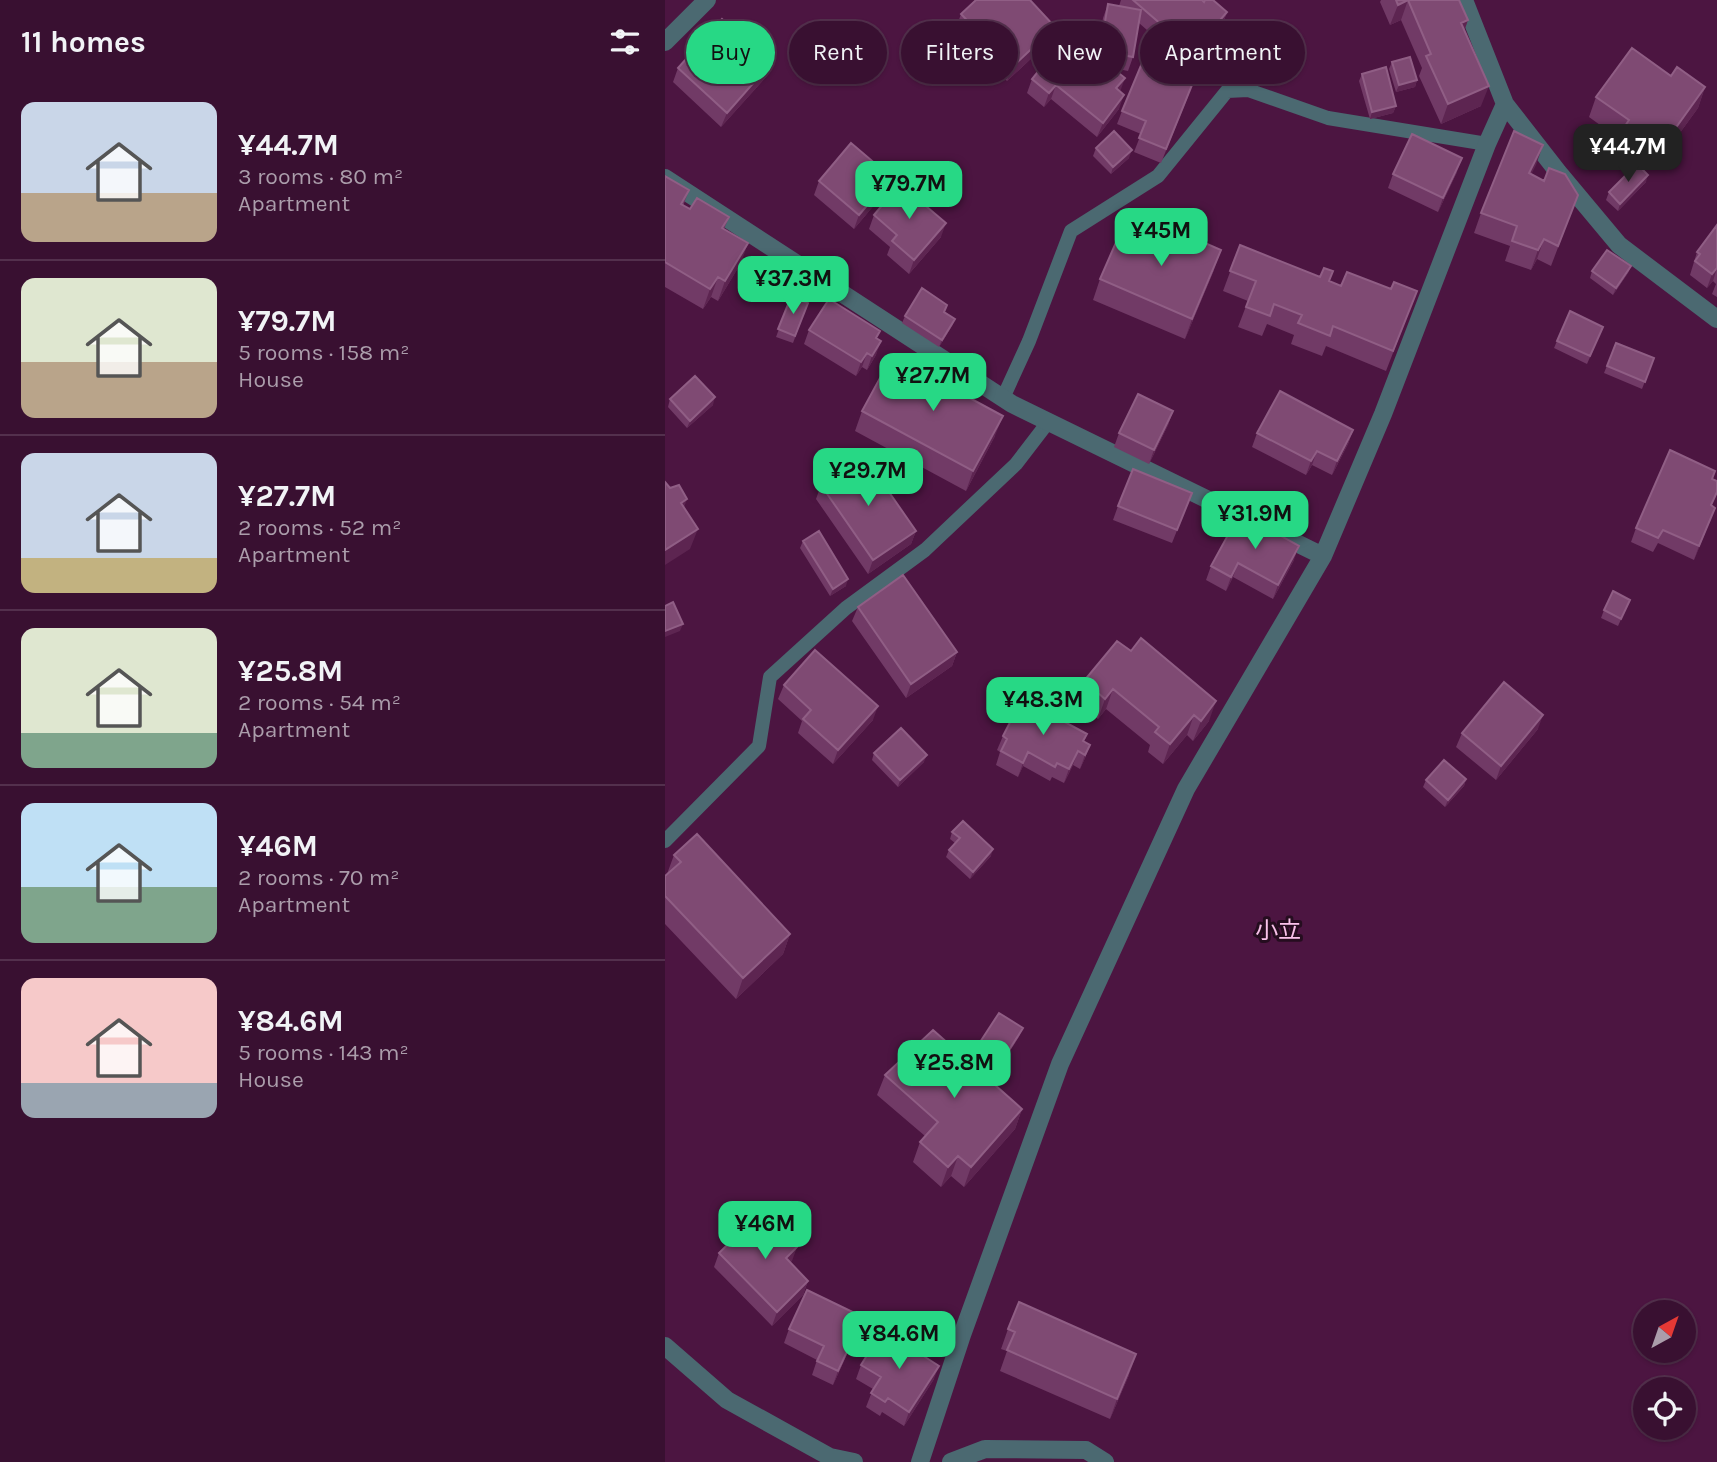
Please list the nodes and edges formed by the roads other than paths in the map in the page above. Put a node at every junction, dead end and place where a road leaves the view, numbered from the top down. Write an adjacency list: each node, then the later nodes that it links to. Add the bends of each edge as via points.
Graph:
1 (707, 0): 3 (street)
2 (1464, 0): 4 (street)
3 (665, 42)
4 (1505, 104): 5 (street); 7 (street, via 1619,245)
5 (1487, 144): 8 (lane, via 1328,118 1248,90 1227,91 1158,176 1071,231); 10 (street)
6 (665, 178): 8 (street)
7 (1717, 319)
8 (1003, 398): 9 (street)
9 (1049, 421): 10 (street); 11 (lane, via 1016,464 925,550 846,608 770,677 759,746)
10 (1323, 556): 14 (street, via 1186,789 1060,1064)
11 (665, 841)
12 (665, 1346): 13 (street, via 727,1400 831,1457)
13 (854, 1462)
14 (920, 1462)
15 (951, 1462): 16 (street, via 985,1449 1086,1450)
16 (1105, 1462)

